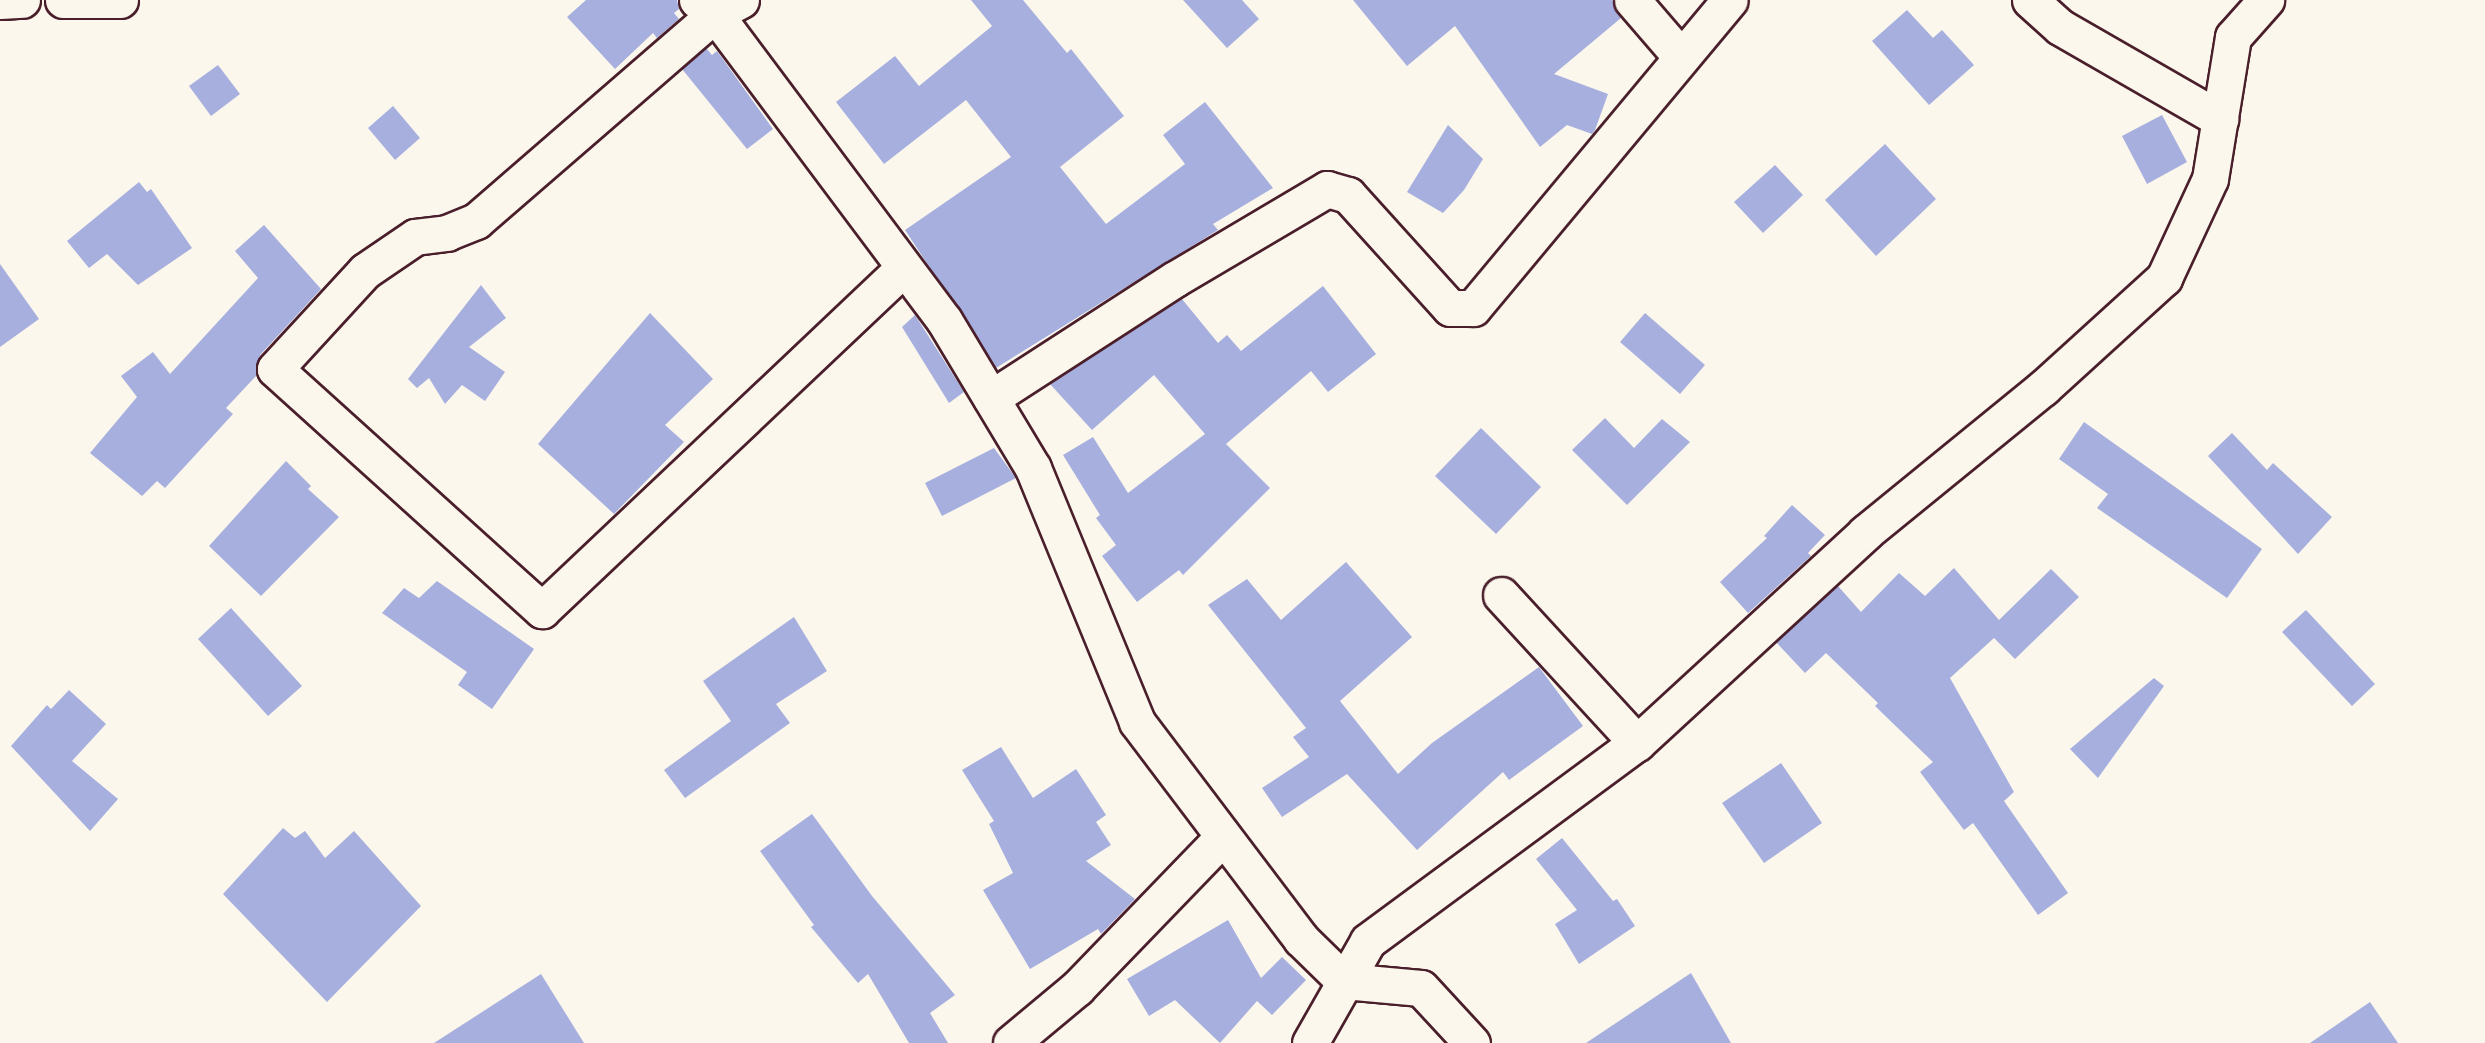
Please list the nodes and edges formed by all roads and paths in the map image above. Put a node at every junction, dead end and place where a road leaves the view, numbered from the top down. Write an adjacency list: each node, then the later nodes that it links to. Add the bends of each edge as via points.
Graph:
1 (22, 0): 8 (street)
2 (63, 0): 3 (street)
3 (120, 0)
4 (1632, 0): 10 (street)
5 (1730, 0): 10 (street)
6 (2030, 0): 11 (street, via 2060,27)
7 (2266, 0): 11 (street, via 2233,37)
8 (0, 1)
9 (718, 5): 12 (street); 12 (street, via 476,222 447,233 415,237 365,271 275,369 542,610)
10 (1681, 57): 13 (street, via 1473,308 1450,308 1349,195 1327,189 1175,279)
11 (2220, 119): 15 (street, via 2210,179 2164,278 2043,388 1865,533)
12 (904, 268): 13 (street, via 944,320)
13 (991, 398): 16 (street, via 1033,468 1137,722)
14 (1501, 595): 15 (street)
15 (1637, 743): 17 (street, via 1368,941)
16 (1223, 836): 17 (street, via 1301,939); 18 (street, via 1077,988)
17 (1344, 981): 19 (street); 20 (street, via 1421,988)
18 (1011, 1043)
19 (1310, 1043)
20 (1472, 1043)

